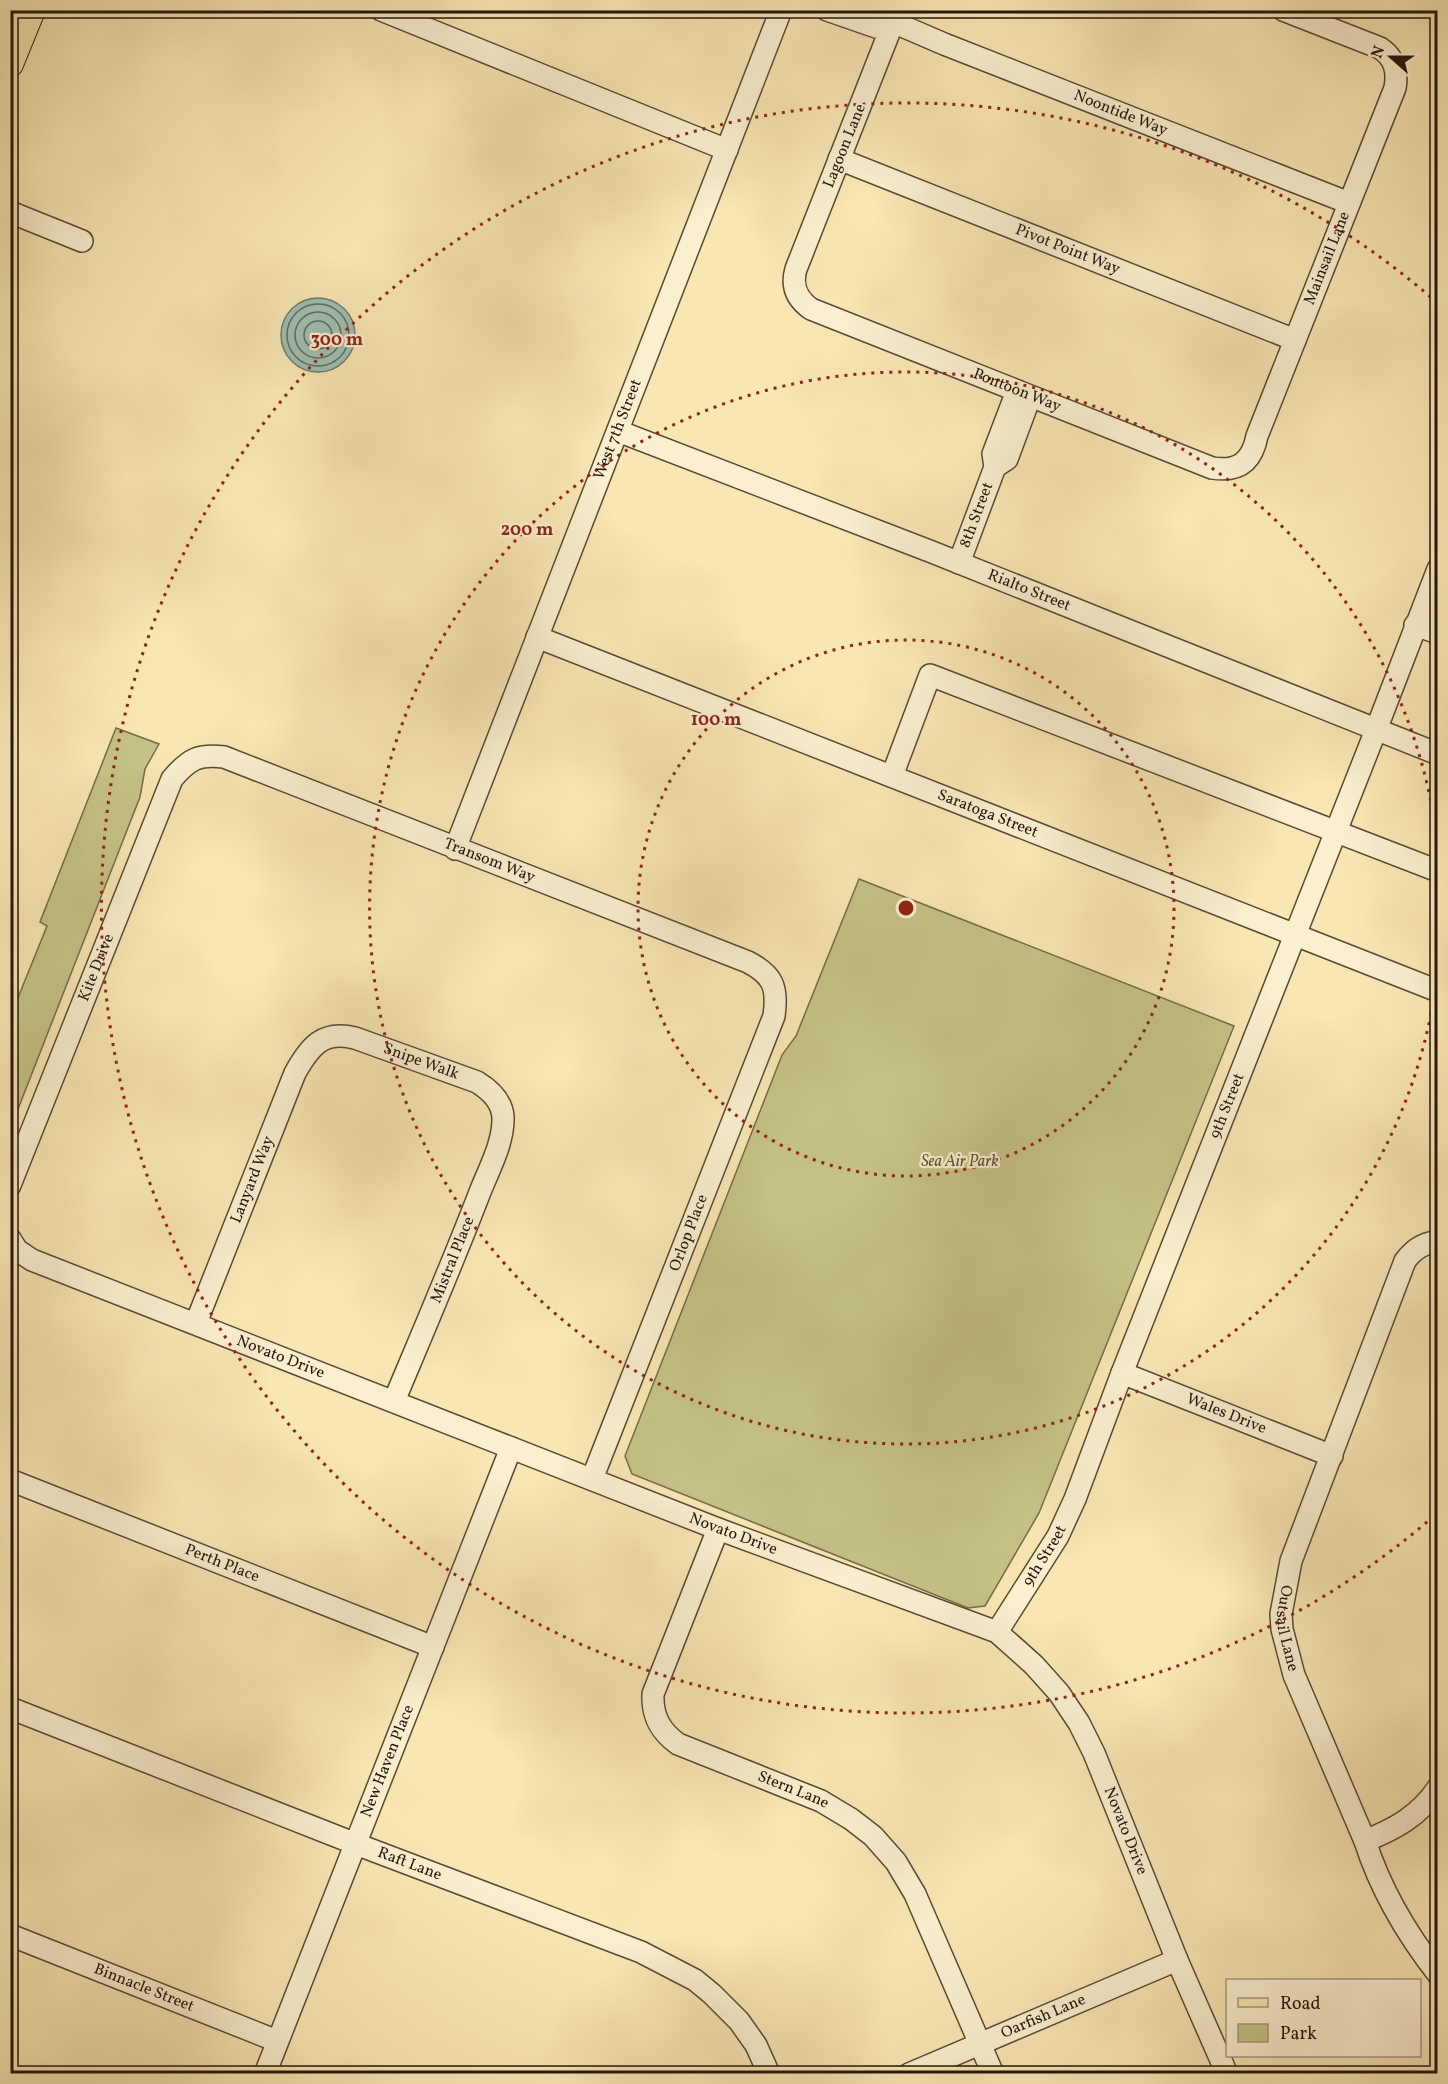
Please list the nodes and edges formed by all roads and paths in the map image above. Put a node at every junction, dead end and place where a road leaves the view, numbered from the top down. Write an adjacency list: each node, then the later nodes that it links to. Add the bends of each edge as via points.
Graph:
1 (381, 10): 8 (street)
2 (781, 10): 8 (street, West 7th Street)
3 (1283, 10): 10 (street, Mainsail Lane, via 1380,48 1393,63 1395,88)
4 (25, 12): 7 (main road)
5 (837, 12): 6 (street, Noontide Way, via 876,27)
6 (892, 14): 9 (street, Lagoon Lane); 10 (street, Noontide Way)
7 (10, 64)
8 (727, 150): 16 (street, West 7th Street)
9 (839, 159): 13 (street, Lagoon Lane); 14 (street, Pivot Point Way)
10 (1349, 203): 14 (street, Mainsail Lane)
11 (10, 212): 12 (street)
12 (82, 241)
13 (794, 282): 15 (street, Pontoon Way, via 796,293 811,309)
14 (1295, 340): 17 (street, Mainsail Lane)
15 (1024, 394): 17 (street, Pontoon Way, via 1212,468 1234,468); 18 (street, 8th Street, via 993,454 995,467)
16 (618, 431): 18 (street, Rialto Street); 22 (street, West 7th Street)
17 (1252, 454)
18 (959, 563): 23 (street, Rialto Street)
19 (1437, 569): 20 (street, 9th Street)
20 (1415, 625): 21 (street); 23 (street, 9th Street)
21 (1437, 633)
22 (537, 637): 26 (street, Saratoga Street); 28 (street, West 7th Street)
23 (1376, 730): 24 (street, Rialto Street); 27 (street, 9th Street)
24 (1437, 754)
25 (195, 758): 28 (street, Transom Way, via 224,757); 35 (street, Kite Drive, via 172,778)
26 (892, 776): 27 (street, via 930,675); 30 (street, Saratoga Street)
27 (1336, 832): 29 (street); 30 (street, 9th Street)
28 (455, 849): 31 (street, Transom Way, via 747,962 763,970)
29 (1437, 872)
30 (1295, 934): 32 (street, Saratoga Street); 39 (street, 9th Street)
31 (774, 985): 43 (street, Orlop Place, via 774,1016)
32 (1437, 991)
33 (320, 1040): 34 (street, Snipe Walk, via 341,1034 356,1038 477,1082 498,1101); 38 (street, Lanyard Way, via 295,1073)
34 (503, 1117): 40 (street, Mistral Place, via 492,1163)
35 (10, 1185)
36 (10, 1239): 38 (street, Novato Drive, via 17,1250 32,1260)
37 (1431, 1242): 42 (street, Outsail Lane, via 1413,1250 1405,1261)
38 (196, 1323): 40 (street, Novato Drive)
39 (1122, 1373): 42 (street, Wales Drive); 46 (street, 9th Street, via 1058,1536)
40 (394, 1401): 41 (street, Novato Drive)
41 (511, 1448): 43 (street, Novato Drive); 47 (street, New Haven Place)
42 (1332, 1456): 50 (street, Outsail Lane, via 1291,1561 1282,1629 1294,1675)
43 (592, 1479): 45 (street, Novato Drive)
44 (10, 1480): 47 (street, Perth Place)
45 (718, 1528): 46 (street, Novato Drive); 56 (street, Stern Lane, via 653,1694 660,1727 678,1744 821,1801 873,1836 896,1862 915,1894)
46 (997, 1632): 53 (street, Novato Drive, via 1034,1665 1079,1723)
47 (433, 1647): 51 (street, New Haven Place)
48 (10, 1708): 51 (street, Raft Lane)
49 (1437, 1788): 50 (street, via 1418,1811 1396,1828)
50 (1365, 1841): 54 (street, Outsail Lane, via 1385,1893)
51 (356, 1844): 55 (street, New Haven Place); 58 (street, Raft Lane, via 641,1952 695,1980 739,2021)
52 (10, 1935): 55 (street, Binnacle Street)
53 (1177, 1960): 56 (street, Oarfish Lane); 61 (street, Novato Drive)
54 (1437, 1974)
55 (277, 2041): 57 (street, New Haven Place)
56 (980, 2044): 59 (street, Oarfish Lane); 60 (street, Stern Lane)
57 (265, 2073)
58 (769, 2073)
59 (909, 2073)
60 (993, 2073)
61 (1227, 2073)

